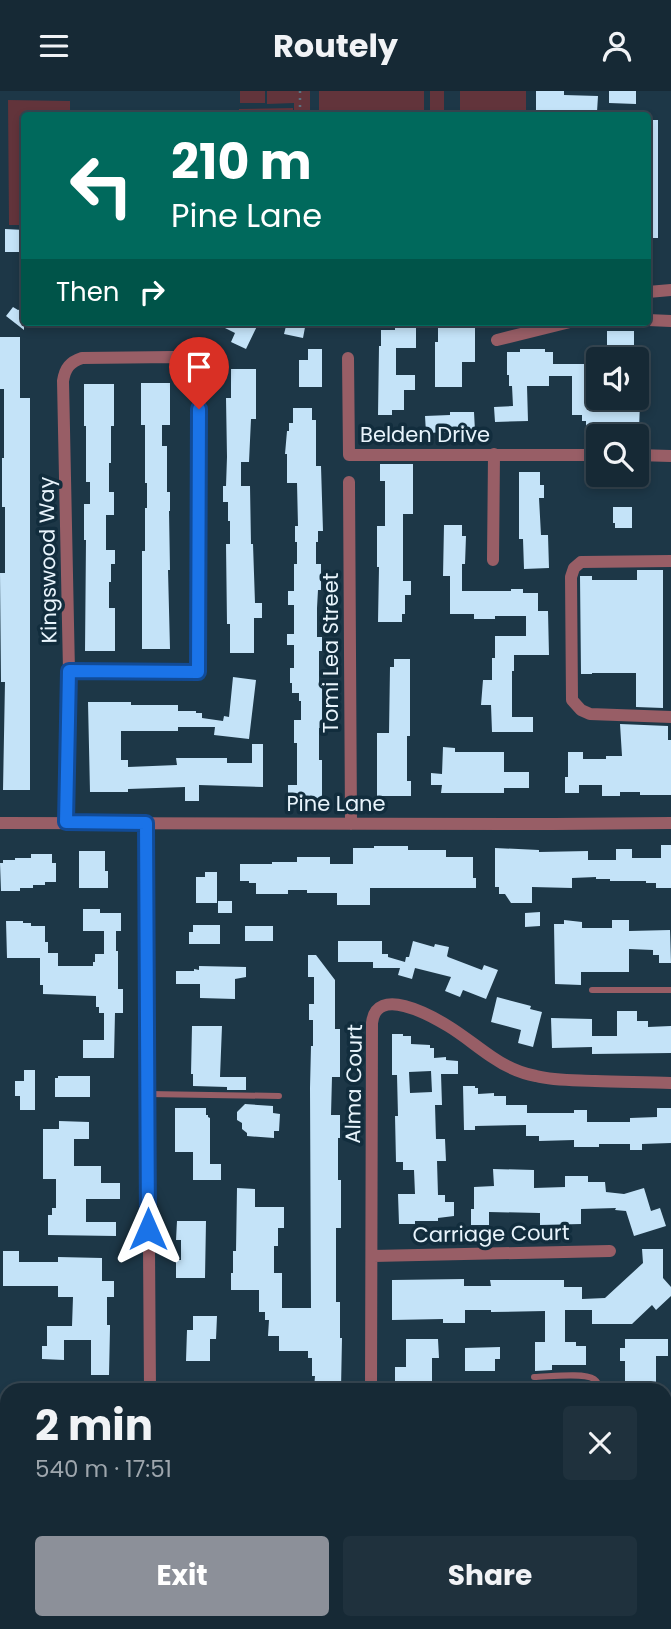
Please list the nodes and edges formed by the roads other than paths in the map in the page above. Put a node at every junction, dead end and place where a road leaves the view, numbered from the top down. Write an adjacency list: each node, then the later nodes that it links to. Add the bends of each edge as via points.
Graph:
1 (671, 290): 2 (street)
2 (651, 292)
3 (651, 320): 4 (street)
4 (671, 321)
5 (554, 326): 6 (street)
6 (497, 340)
7 (348, 358): 8 (street, Belden Drive, via 349,455)
8 (494, 454): 9 (street, Belden Drive); 13 (street)
9 (586, 455)
10 (649, 455): 11 (street)
11 (671, 456)
12 (349, 482): 21 (street, Tomi Lea Street)
13 (492, 560)
14 (671, 561): 16 (street, via 582,562 571,577 570,600 575,706 599,715)
15 (69, 671): 15 (street, Kingswood Way, via 63,381 67,366 82,358 185,360 197,372 199,382 198,672); 17 (street, Kingswood Way)
16 (671, 717)
17 (66, 822): 18 (street, Pine Lane); 19 (street, Pine Lane)
18 (0, 823)
19 (146, 823): 21 (street, Pine Lane); 25 (street)
20 (671, 823): 21 (street, Pine Lane)
21 (351, 824)
22 (592, 990): 23 (lane)
23 (671, 990)
24 (671, 1083): 28 (street, Alma Court, via 537,1077 492,1058 448,1026 409,1007 383,1006 372,1023)
25 (147, 1094): 26 (lane); 30 (street)
26 (279, 1096)
27 (610, 1251): 28 (street, Carriage Court)
28 (373, 1256): 31 (street, Alma Court)
29 (534, 1377): 32 (lane, via 591,1377)
30 (150, 1383)
31 (371, 1383)
32 (597, 1383)

